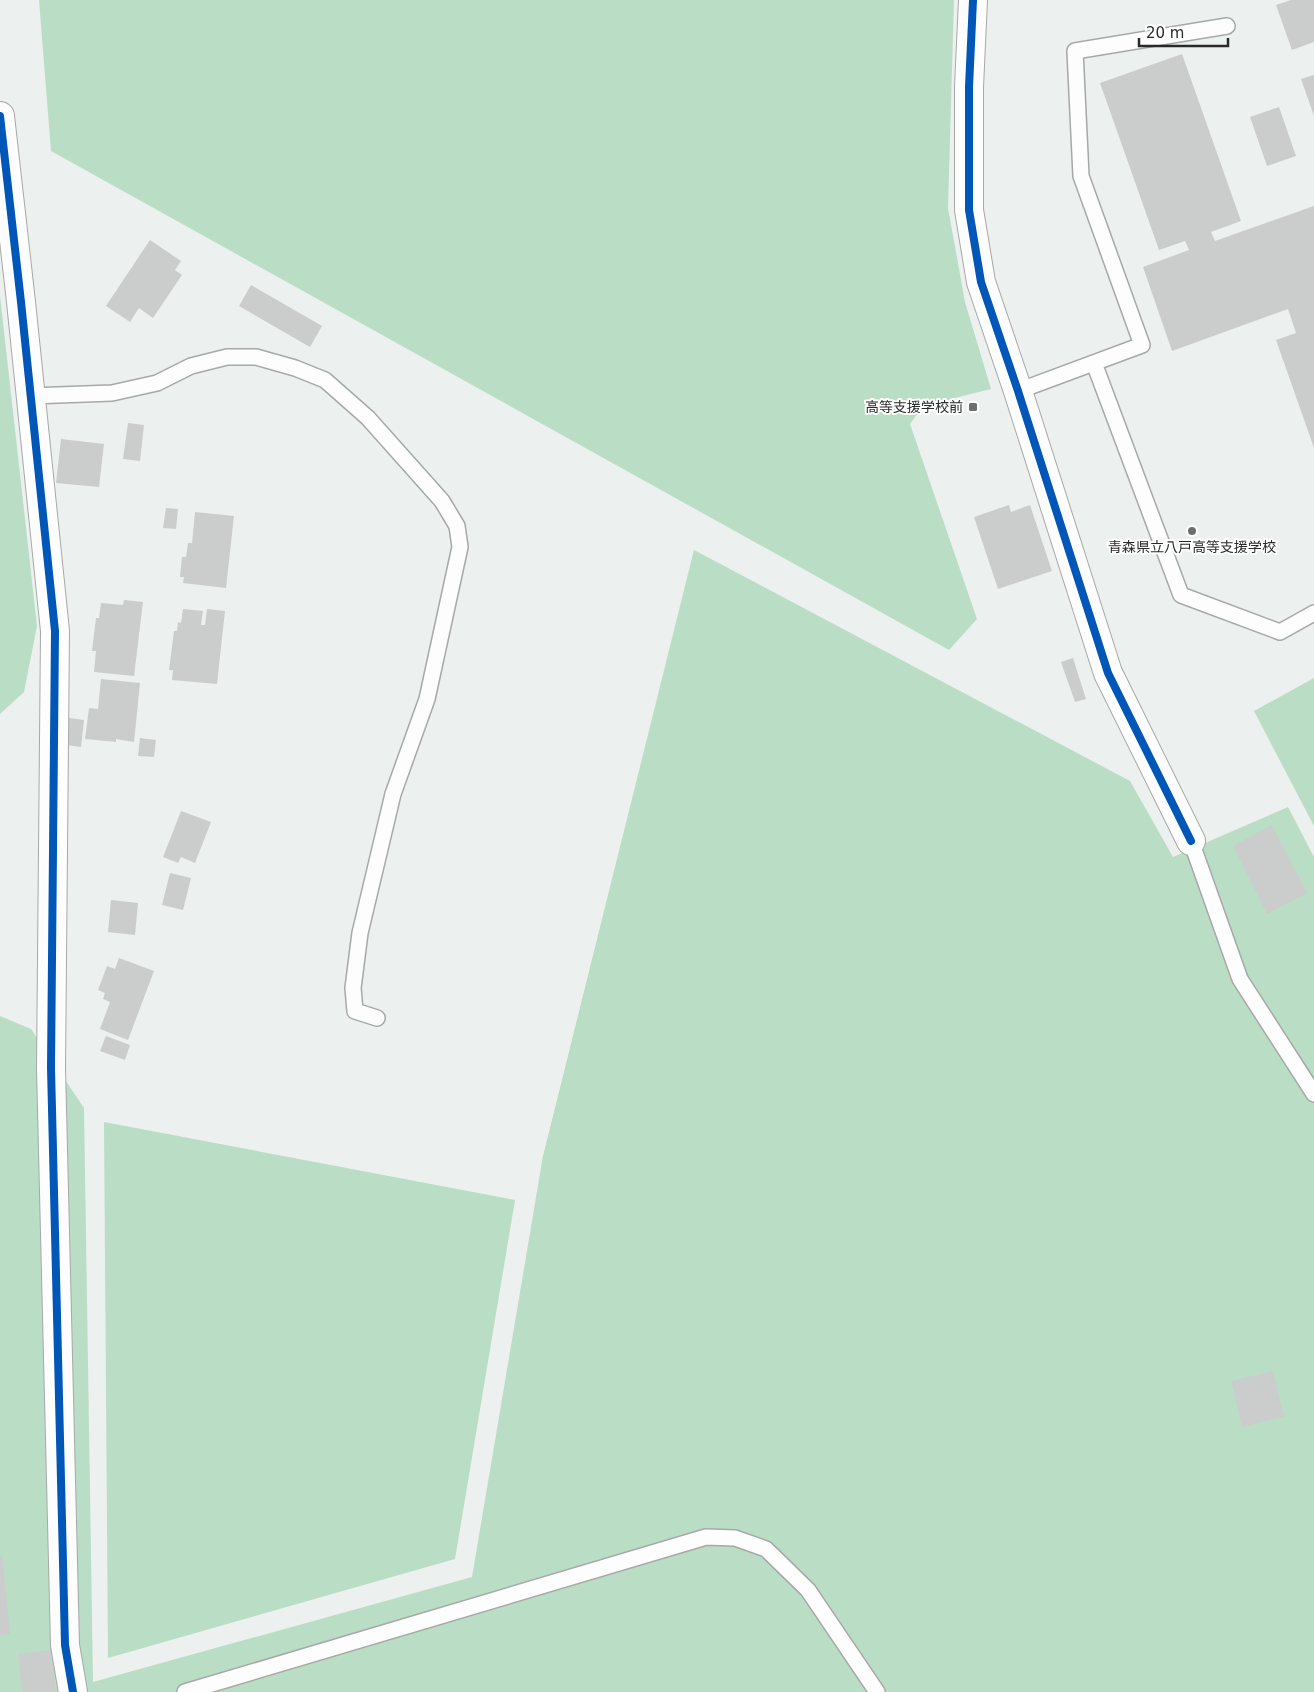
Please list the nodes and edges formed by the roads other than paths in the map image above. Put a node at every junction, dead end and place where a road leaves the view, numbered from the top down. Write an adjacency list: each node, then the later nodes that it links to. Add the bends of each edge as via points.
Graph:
1 (972, 0): 5 (street, via 969,210 981,282)
2 (1226, 26): 4 (lane, via 1075,51 1081,176 1142,345)
3 (0, 116): 6 (street)
4 (1094, 363): 5 (lane); 7 (lane, via 1181,595 1280,632)
5 (1018, 391): 8 (street, via 1108,673)
6 (31, 396): 9 (lane, via 112,393 157,384 191,366 227,358 256,357 295,368 325,380 368,418 442,501 457,526 460,548 427,699 393,794 360,934 353,988 355,1011); 11 (street, via 55,631 51,1068 65,1645)
7 (1314, 613)
8 (1191, 841): 10 (lane, via 1240,979)
9 (377, 1018)
10 (1314, 1094)
11 (74, 1692)
12 (185, 1692): 13 (lane, via 706,1537 735,1538 766,1548 808,1590)
13 (876, 1692)

